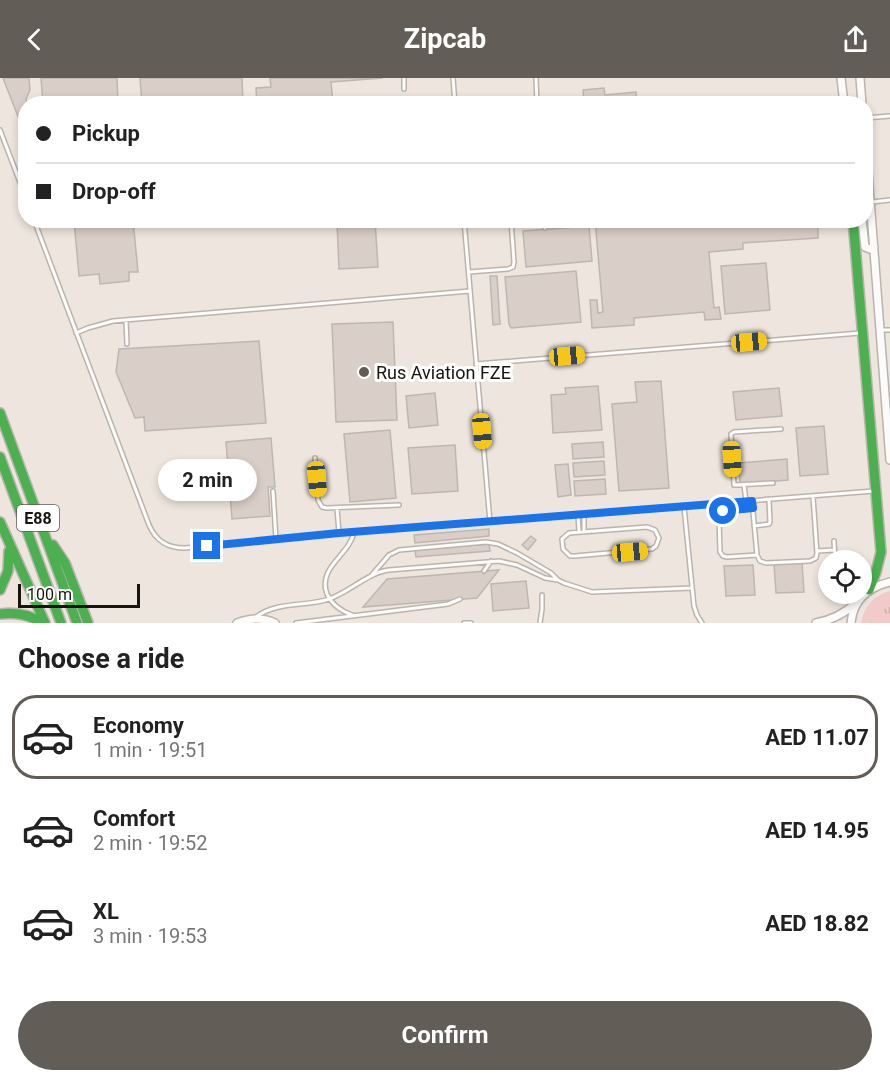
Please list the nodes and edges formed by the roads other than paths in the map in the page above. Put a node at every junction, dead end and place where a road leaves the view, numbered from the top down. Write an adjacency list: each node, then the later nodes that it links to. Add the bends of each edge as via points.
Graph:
1 (404, 78): 6 (lane)
2 (453, 78): 7 (lane)
3 (536, 78): 8 (lane)
4 (842, 78): 9 (street)
5 (860, 78): 10 (street)
6 (404, 89)
7 (454, 96)
8 (537, 96)
9 (843, 96)
10 (861, 96)
11 (890, 116): 12 (lane)
12 (873, 117)
13 (0, 130): 14 (lane)
14 (18, 177)
15 (890, 200): 16 (lane)
16 (873, 202)
17 (37, 228): 29 (lane)
18 (465, 228): 24 (lane)
19 (512, 228): 24 (lane, via 513,267)
20 (854, 228): 30 (main road)
21 (863, 228): 23 (street, via 865,247)
22 (872, 228): 23 (street)
23 (874, 247): 27 (street)
24 (468, 272): 25 (lane)
25 (470, 291): 26 (lane); 32 (lane)
26 (126, 320): 29 (lane); 31 (lane)
27 (880, 330): 28 (lane); 33 (street)
28 (890, 330)
29 (76, 333): 61 (lane, via 156,538 177,548)
30 (862, 333): 32 (lane); 42 (main road)
31 (128, 344)
32 (476, 364): 53 (lane)
33 (888, 412): 38 (street)
34 (0, 413): 60 (main road, E88)
35 (781, 429): 40 (lane, via 732,433 734,484)
36 (0, 457): 84 (main road, E88)
37 (315, 458): 49 (lane, via 320,505)
38 (890, 460)
39 (773, 483): 40 (lane)
40 (744, 485): 46 (lane)
41 (273, 491): 61 (lane)
42 (876, 491): 43 (lane); 71 (main road, via 881,552)
43 (813, 497): 44 (lane); 64 (lane)
44 (769, 500): 45 (lane); 55 (lane, via 770,522)
45 (752, 501): 46 (lane); 50 (lane)
46 (746, 502): 48 (lane)
47 (399, 505): 49 (lane)
48 (684, 507): 51 (lane); 72 (lane)
49 (337, 508): 59 (lane)
50 (753, 508): 55 (lane); 65 (lane, via 721,513 720,552 727,557)
51 (584, 514): 52 (lane); 56 (lane)
52 (578, 515): 53 (lane); 58 (lane)
53 (490, 522): 57 (lane)
54 (1, 526): 74 (main road, via 10,562); 83 (main road)
55 (754, 526): 65 (lane)
56 (584, 531): 58 (lane); 58 (lane, via 647,526 659,538 656,546 648,550 570,556 563,549 562,539)
57 (354, 532): 59 (lane); 76 (lane, via 350,544 328,572 325,581)
58 (579, 532)
59 (339, 533): 61 (lane)
60 (46, 537): 85 (main road, E88); 86 (main road, via 65,563)
61 (276, 539)
62 (834, 541): 63 (lane)
63 (834, 550)
64 (817, 551): 65 (lane, via 813,560 777,563 763,563)
65 (757, 555)
66 (491, 561): 67 (lane); 68 (lane, via 382,571); 69 (lane, via 506,561)
67 (484, 571)
68 (371, 576): 69 (lane, via 389,555 399,550 486,542 517,553); 76 (lane)
69 (558, 580): 72 (lane, via 592,592)
70 (890, 582): 73 (street)
71 (872, 584)
72 (692, 588): 93 (lane, via 694,606)
73 (872, 588)
74 (0, 590)
75 (542, 595): 92 (lane)
76 (330, 599): 81 (lane); 82 (lane, via 273,608)
77 (460, 599): 81 (lane, via 448,604)
78 (855, 604): 94 (street, via 840,615)
79 (857, 604): 95 (street)
80 (0, 614): 83 (main road, via 18,612)
81 (353, 616): 89 (lane)
82 (254, 618): 87 (street); 88 (street)
83 (44, 623)
84 (61, 623)
85 (77, 623)
86 (88, 623)
87 (237, 623)
88 (275, 623)
89 (296, 623)
90 (465, 623): 91 (lane)
91 (471, 623)
92 (540, 623)
93 (702, 623)
94 (816, 623)
95 (851, 623)

